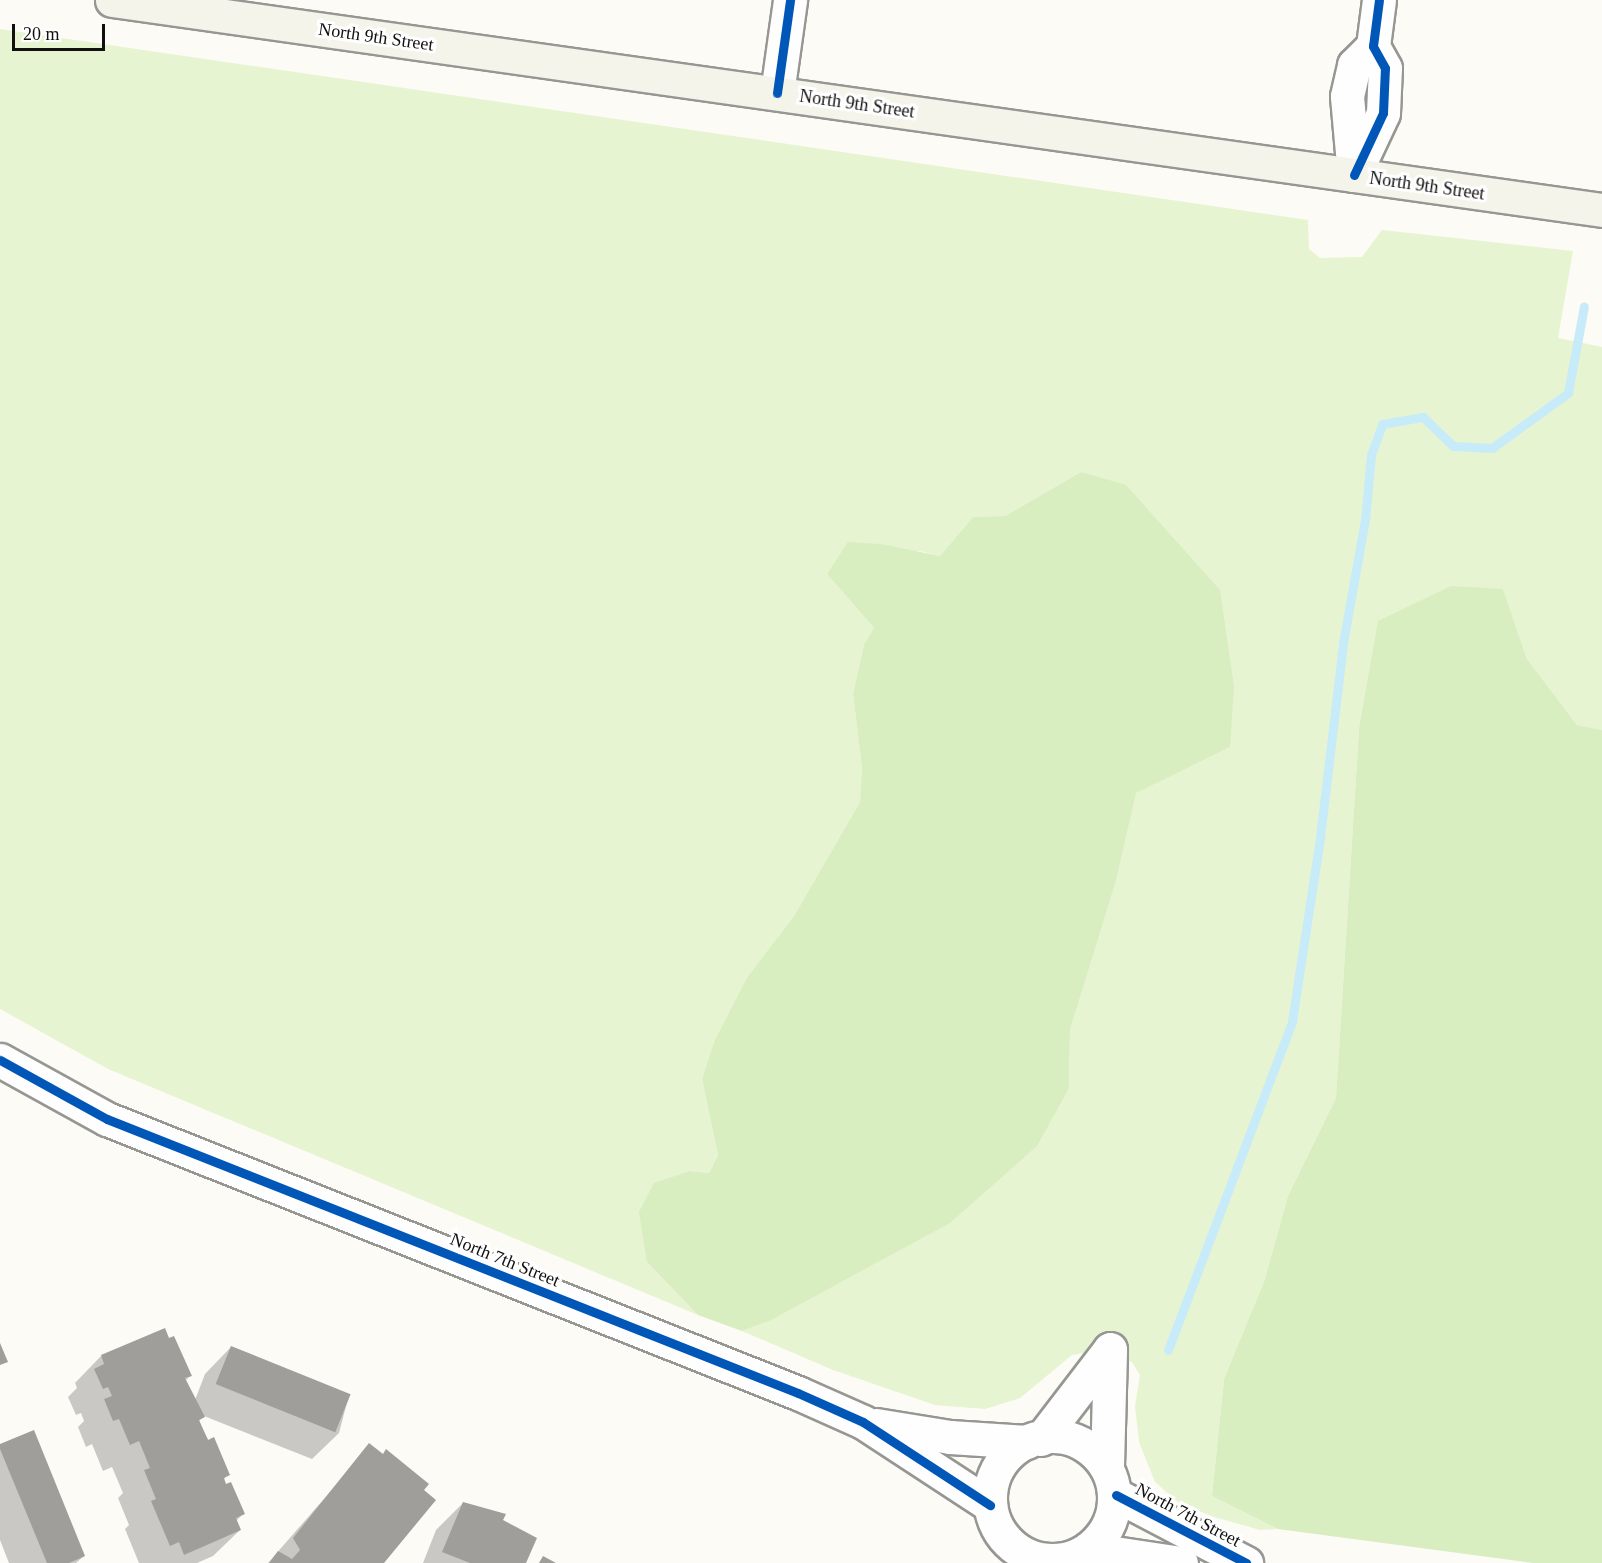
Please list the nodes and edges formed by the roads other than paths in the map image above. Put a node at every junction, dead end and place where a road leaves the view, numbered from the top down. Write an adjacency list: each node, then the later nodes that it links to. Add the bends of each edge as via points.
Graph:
1 (112, 0): 4 (main road, North 9th Street)
2 (790, 0): 4 (street)
3 (1379, 0): 5 (street, via 1373,46 1385,68 1383,113)
4 (777, 93): 5 (main road, North 9th Street)
5 (1354, 175): 6 (main road, North 9th Street)
6 (1602, 210)
7 (0, 1060): 8 (street, North 7th Street, via 107,1119)
8 (863, 1422): 9 (street, North 7th Street, via 950,1437); 11 (street, North 7th Street)
9 (1034, 1440): 10 (street, North 7th Street, via 1060,1437 1089,1448); 10 (street, via 1110,1349); 11 (street, via 998,1464 989,1487)
10 (1111, 1480): 12 (street, North 7th Street, via 1108,1524); 14 (street, North 7th Street)
11 (990, 1505): 12 (street, via 1006,1540 1032,1557 1054,1558)
12 (1088, 1549): 13 (street)
13 (1181, 1563)
14 (1246, 1563)

